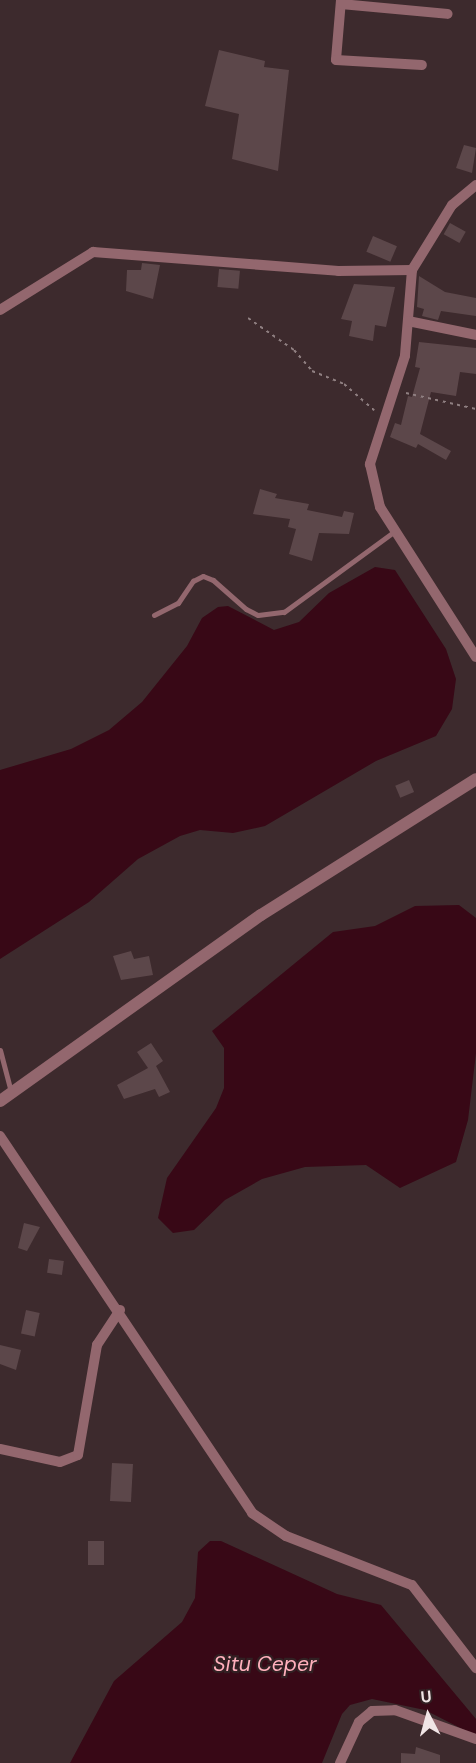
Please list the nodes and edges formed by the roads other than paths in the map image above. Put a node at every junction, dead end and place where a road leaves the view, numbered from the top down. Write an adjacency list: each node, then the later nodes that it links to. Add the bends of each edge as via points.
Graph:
1 (341, 2): 2 (street); 3 (street, via 336,60)
2 (448, 14)
3 (422, 65)
4 (476, 186): 5 (street, via 452,205)
5 (412, 270): 6 (street, via 338,271 93,252); 7 (street)
6 (0, 310)
7 (408, 321): 8 (street); 9 (street, via 405,356 384,417 370,480)
8 (476, 335)
9 (396, 530): 10 (lane, via 284,612 258,615 213,580 202,576 193,581 178,603); 11 (street)
10 (154, 615)
11 (476, 657)
12 (476, 778): 14 (street, via 261,915)
13 (0, 1050): 14 (lane)
14 (11, 1093): 15 (street)
15 (0, 1101)
16 (0, 1136): 17 (street)
17 (120, 1310): 18 (street, via 95,1354 78,1455 60,1462); 19 (street, via 261,1521 412,1585)
18 (0, 1449)
19 (476, 1668)
20 (476, 1739): 21 (street, via 427,1719 384,1709 358,1722)
21 (340, 1763)

